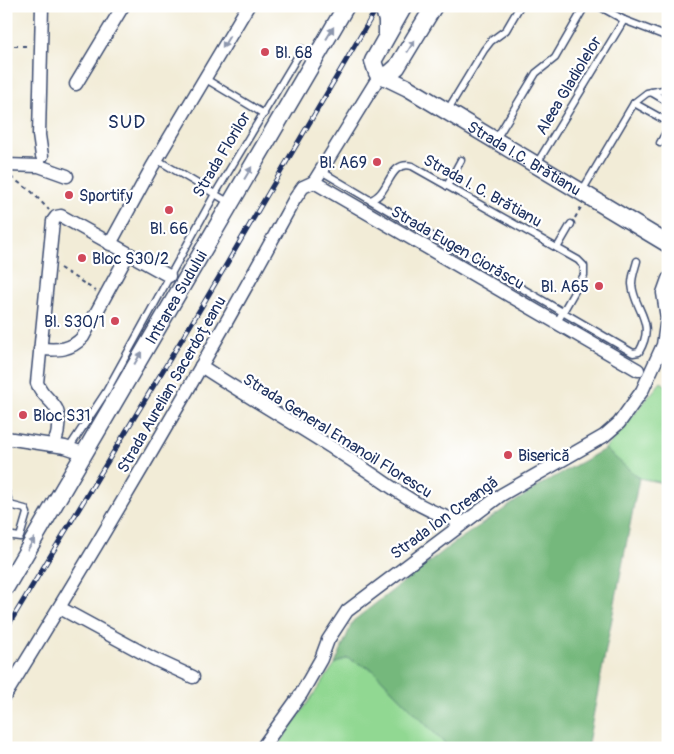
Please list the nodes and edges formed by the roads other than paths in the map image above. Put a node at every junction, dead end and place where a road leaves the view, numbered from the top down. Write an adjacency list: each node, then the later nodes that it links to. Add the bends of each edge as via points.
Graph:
1 (42, 6): 28 (street)
2 (123, 6): 17 (street)
3 (248, 6): 16 (street, one-way to 16)
4 (346, 6): 40 (street, Intrarea Sudului, one-way to 4)
5 (383, 6): 12 (street)
6 (404, 6): 12 (street)
7 (434, 6): 15 (street, one-way to 7, via 389,74 397,67)
8 (520, 6): 22 (lane, via 506,30 484,50)
9 (585, 6): 26 (lane, via 555,58 536,73)
10 (599, 6): 11 (lane)
11 (624, 20): 13 (lane); 32 (lane, Aleea Gladiolelor)
12 (388, 35): 15 (street, via 373,61)
13 (668, 37)
14 (302, 49): 23 (lane, Strada Florilor)
15 (380, 75): 22 (street, Strada I.C. Brătianu); 33 (street, Strada Aurelian Sacerdoțeanu)
16 (204, 78): 23 (lane); 29 (street)
17 (76, 84)
18 (668, 89): 19 (lane)
19 (651, 92): 20 (lane); 21 (lane, via 640,96)
20 (668, 102)
21 (634, 103): 24 (lane); 38 (lane)
22 (447, 111): 26 (street, Strada I.C. Brătianu)
23 (264, 114): 37 (lane, Strada Florilor)
24 (668, 122)
25 (668, 129): 27 (lane)
26 (495, 140): 32 (street, Strada I.C. Brătianu)
27 (660, 143)
28 (42, 156)
29 (156, 159): 37 (lane); 43 (street)
30 (461, 160): 36 (lane)
31 (6, 165): 34 (street, via 39,166)
32 (536, 165): 38 (street, Strada I.C. Brătianu)
33 (321, 171): 35 (street, Strada Aurelian Sacerdoțeanu); 39 (lane)
34 (66, 176)
35 (314, 182): 49 (street, Strada Eugen Ciorăscu); 51 (street, Strada Aurelian Sacerdoțeanu, via 303,187 294,200)
36 (447, 186): 39 (lane, Strada I. C. Brătianu, via 412,166 401,165 379,195); 44 (lane, Strada I. C. Brătianu)
37 (215, 194): 40 (lane); 47 (lane, Strada Florilor)
38 (584, 194): 42 (street, Strada I.C. Brătianu)
39 (370, 200): 49 (lane)
40 (230, 203): 55 (street, Intrarea Sudului, one-way to 40)
41 (571, 224): 44 (lane)
42 (666, 238)
43 (110, 244): 45 (street); 50 (street, via 61,216 56,217)
44 (558, 248): 49 (lane, Strada I. C. Brătianu, via 584,266 584,275)
45 (128, 254): 47 (street); 50 (street, via 75,346 63,350)
46 (637, 261): 49 (lane, via 632,285 646,333 639,352 633,353)
47 (169, 276): 55 (lane, Strada Florilor)
48 (668, 279): 59 (street, Strada Ion Creangă, via 663,293 666,318 663,345 642,391 619,424 604,436 501,495)
49 (559, 318): 52 (street, Strada Eugen Ciorăscu)
50 (40, 348): 54 (street, via 37,384 59,413 58,432)
51 (201, 366): 59 (street, Strada General Emanoil Florescu, via 363,467 414,504 437,516); 62 (street, Strada Aurelian Sacerdoțeanu)
52 (638, 370)
53 (6, 438): 54 (street)
54 (51, 445): 55 (street)
55 (76, 451): 61 (street, Intrarea Sudului, one-way to 55)
56 (6, 492): 57 (lane)
57 (10, 505): 58 (lane); 60 (lane, via 25,509 27,513 20,537)
58 (6, 519)
59 (463, 522): 65 (street, Strada Ion Creangă, via 347,611 328,640 305,688)
60 (6, 535)
61 (6, 587)
62 (60, 608): 63 (street); 64 (street, Strada Aurelian Sacerdoțeanu)
63 (193, 676)
64 (6, 694)
65 (262, 748)

